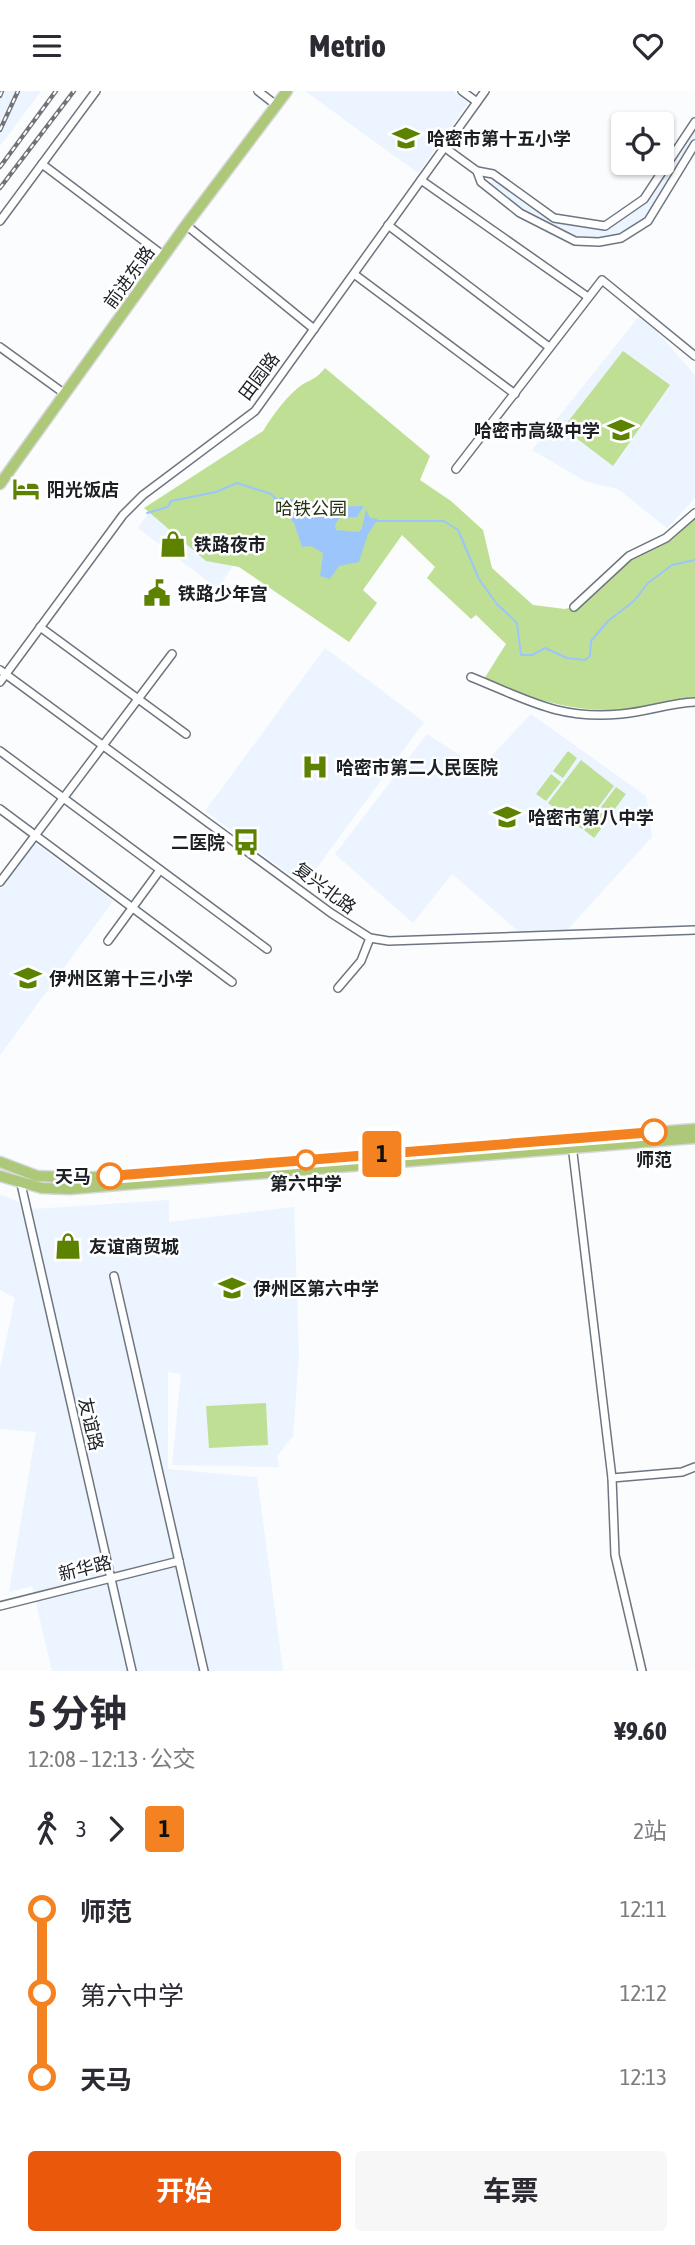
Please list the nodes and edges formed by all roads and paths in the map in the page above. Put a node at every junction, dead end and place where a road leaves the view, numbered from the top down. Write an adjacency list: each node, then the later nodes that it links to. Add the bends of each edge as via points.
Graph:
1 (96, 91): 11 (street)
2 (258, 91): 7 (street)
3 (287, 91): 7 (main road, 前进东路)
4 (462, 91): 6 (street)
5 (485, 91): 6 (street, 田园路)
6 (477, 102): 10 (street, 田园路)
7 (276, 105): 15 (main road, 前进东路)
8 (695, 122): 12 (street, via 644,199 605,226 554,218 493,174)
9 (695, 144): 12 (street, via 648,221 621,238 599,242 575,241 520,213 481,182)
10 (444, 147): 12 (street); 13 (street, 田园路)
11 (42, 164): 14 (street); 17 (street)
12 (477, 171)
13 (421, 180): 16 (street, 田园路); 19 (street)
14 (0, 221)
15 (186, 225): 17 (main road, 前进东路); 20 (street)
16 (388, 225): 18 (street, 田园路); 22 (street)
17 (164, 256): 24 (main road, 前进东路)
18 (354, 274): 20 (street, 田园路); 25 (street)
19 (588, 297): 22 (street); 23 (street, via 602,280)
20 (314, 328): 30 (street, 田园路, via 255,411 123,515)
21 (0, 347): 24 (street)
22 (549, 347): 26 (street)
23 (695, 356)
24 (65, 394): 27 (main road, 前进东路)
25 (514, 394)
26 (456, 469)
27 (0, 484)
28 (695, 513): 29 (street, via 666,538 629,556)
29 (574, 607)
30 (40, 627): 32 (street, 田园路); 35 (street)
31 (173, 654): 35 (street)
32 (3, 672): 34 (street, 田园路); 38 (street, 复兴北路)
33 (471, 677): 36 (street, via 512,697 559,711 617,714)
34 (0, 682)
35 (138, 700): 37 (street); 38 (street)
36 (695, 702)
37 (186, 734)
38 (103, 746): 40 (street); 47 (street, 复兴北路)
39 (0, 751): 40 (street)
40 (63, 798): 42 (street); 43 (street)
41 (0, 809): 42 (street)
42 (35, 835): 44 (street); 45 (street)
43 (160, 870): 45 (street); 49 (street)
44 (0, 881)
45 (132, 908): 48 (street); 50 (street)
46 (695, 930): 47 (street, 复兴北路, via 490,939)
47 (370, 938): 51 (street, via 360,961)
48 (108, 941)
49 (267, 949)
50 (232, 982)
51 (338, 988)
52 (695, 1129): 54 (main road)
53 (695, 1138): 54 (main road)
54 (571, 1143): 55 (main road, via 58,1179); 57 (main road, via 70,1189); 60 (street)
55 (0, 1162)
56 (0, 1176): 57 (main road)
57 (21, 1184): 62 (street, 友谊路)
58 (114, 1276): 61 (street)
59 (695, 1467): 60 (street)
60 (611, 1478): 66 (street, via 615,1555)
61 (179, 1560): 62 (street, 新华路); 65 (street)
62 (110, 1578): 63 (street, 新华路); 64 (street, 友谊路)
63 (0, 1606)
64 (132, 1671)
65 (204, 1671)
66 (642, 1671)

